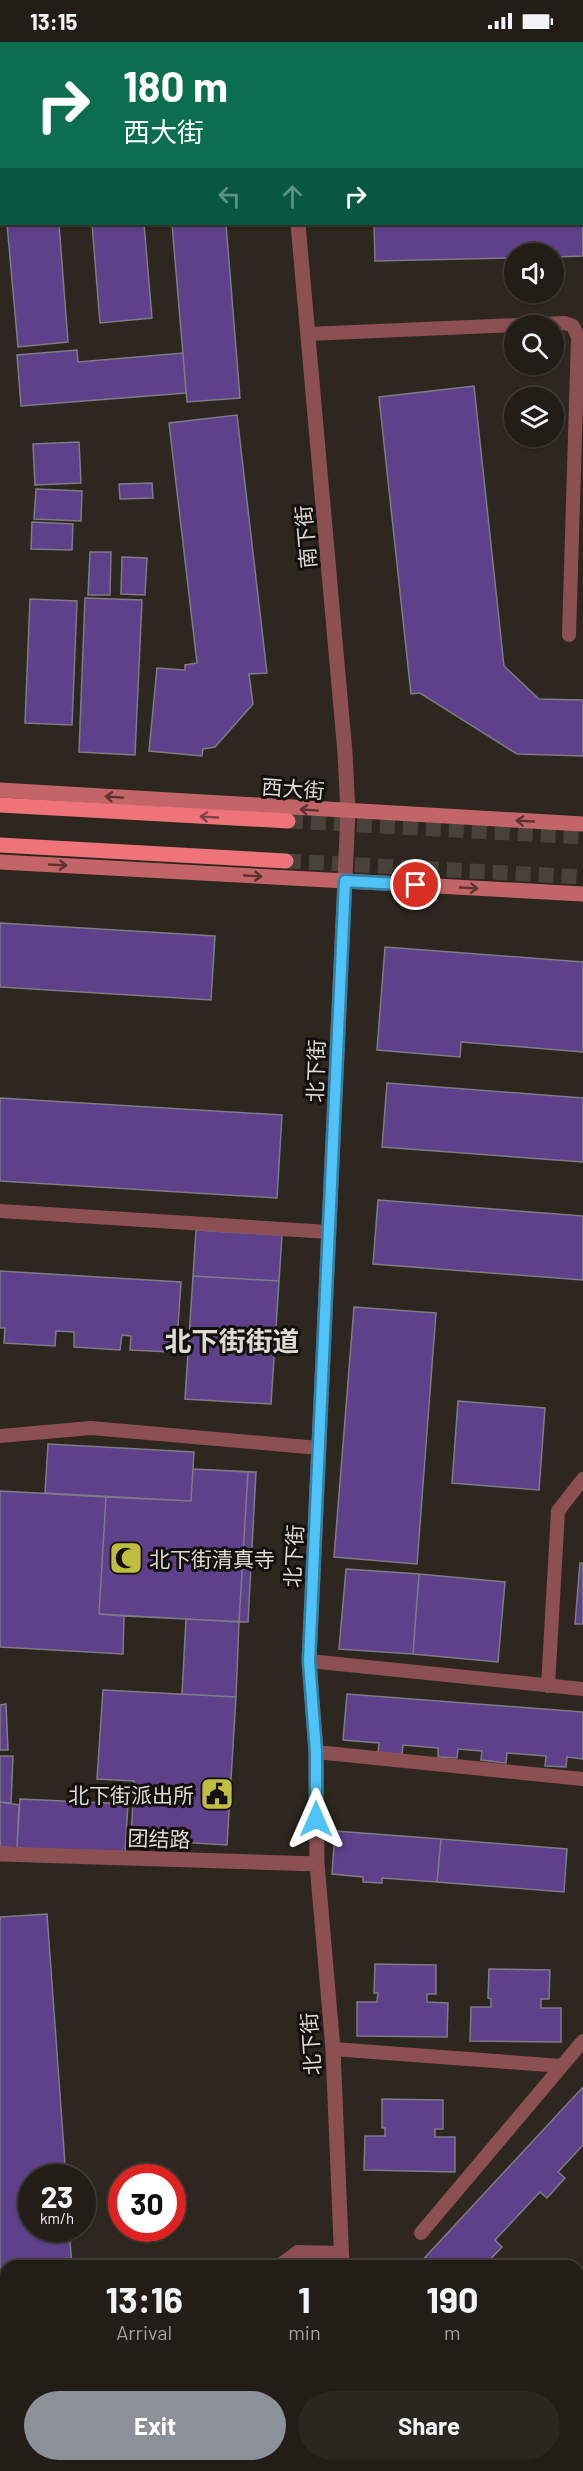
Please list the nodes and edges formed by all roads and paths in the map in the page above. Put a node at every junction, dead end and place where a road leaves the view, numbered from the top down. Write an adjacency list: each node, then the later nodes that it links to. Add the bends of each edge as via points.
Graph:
1 (298, 225): 2 (street, 南下街)
2 (308, 334): 3 (lane, via 565,323 573,327 578,337); 6 (street, 南下街)
3 (569, 635)
4 (0, 790): 6 (street, 西大街, one-way to 4)
5 (0, 805): 7 (main road, 西大街, one-way to 5)
6 (348, 812): 8 (street, 西大街, one-way to 6); 10 (street, 南下街)
7 (288, 821)
8 (583, 824)
9 (0, 845): 11 (main road)
10 (347, 848): 13 (street, 北下街)
11 (286, 861)
12 (0, 862): 13 (street, one-way to 13)
13 (345, 881): 14 (street, one-way to 14); 16 (street, 北下街)
14 (583, 894)
15 (0, 1211): 16 (lane)
16 (329, 1232): 18 (street, 北下街)
17 (0, 1436): 18 (lane, via 91,1428)
18 (319, 1448): 20 (street, 北下街)
19 (583, 1479): 21 (lane, via 558,1511)
20 (309, 1661): 21 (lane); 23 (street, 北下街)
21 (548, 1686): 22 (lane)
22 (583, 1689)
23 (316, 1752): 24 (lane); 26 (street, 北下街)
24 (583, 1779)
25 (0, 1854): 26 (street, 团结路)
26 (317, 1864): 28 (street, 北下街)
27 (583, 2041): 29 (lane)
28 (333, 2049): 29 (lane); 32 (street, 北下街)
29 (562, 2066): 30 (lane)
30 (421, 2234)
31 (287, 2260): 32 (lane, via 298,2252)
32 (341, 2260)

